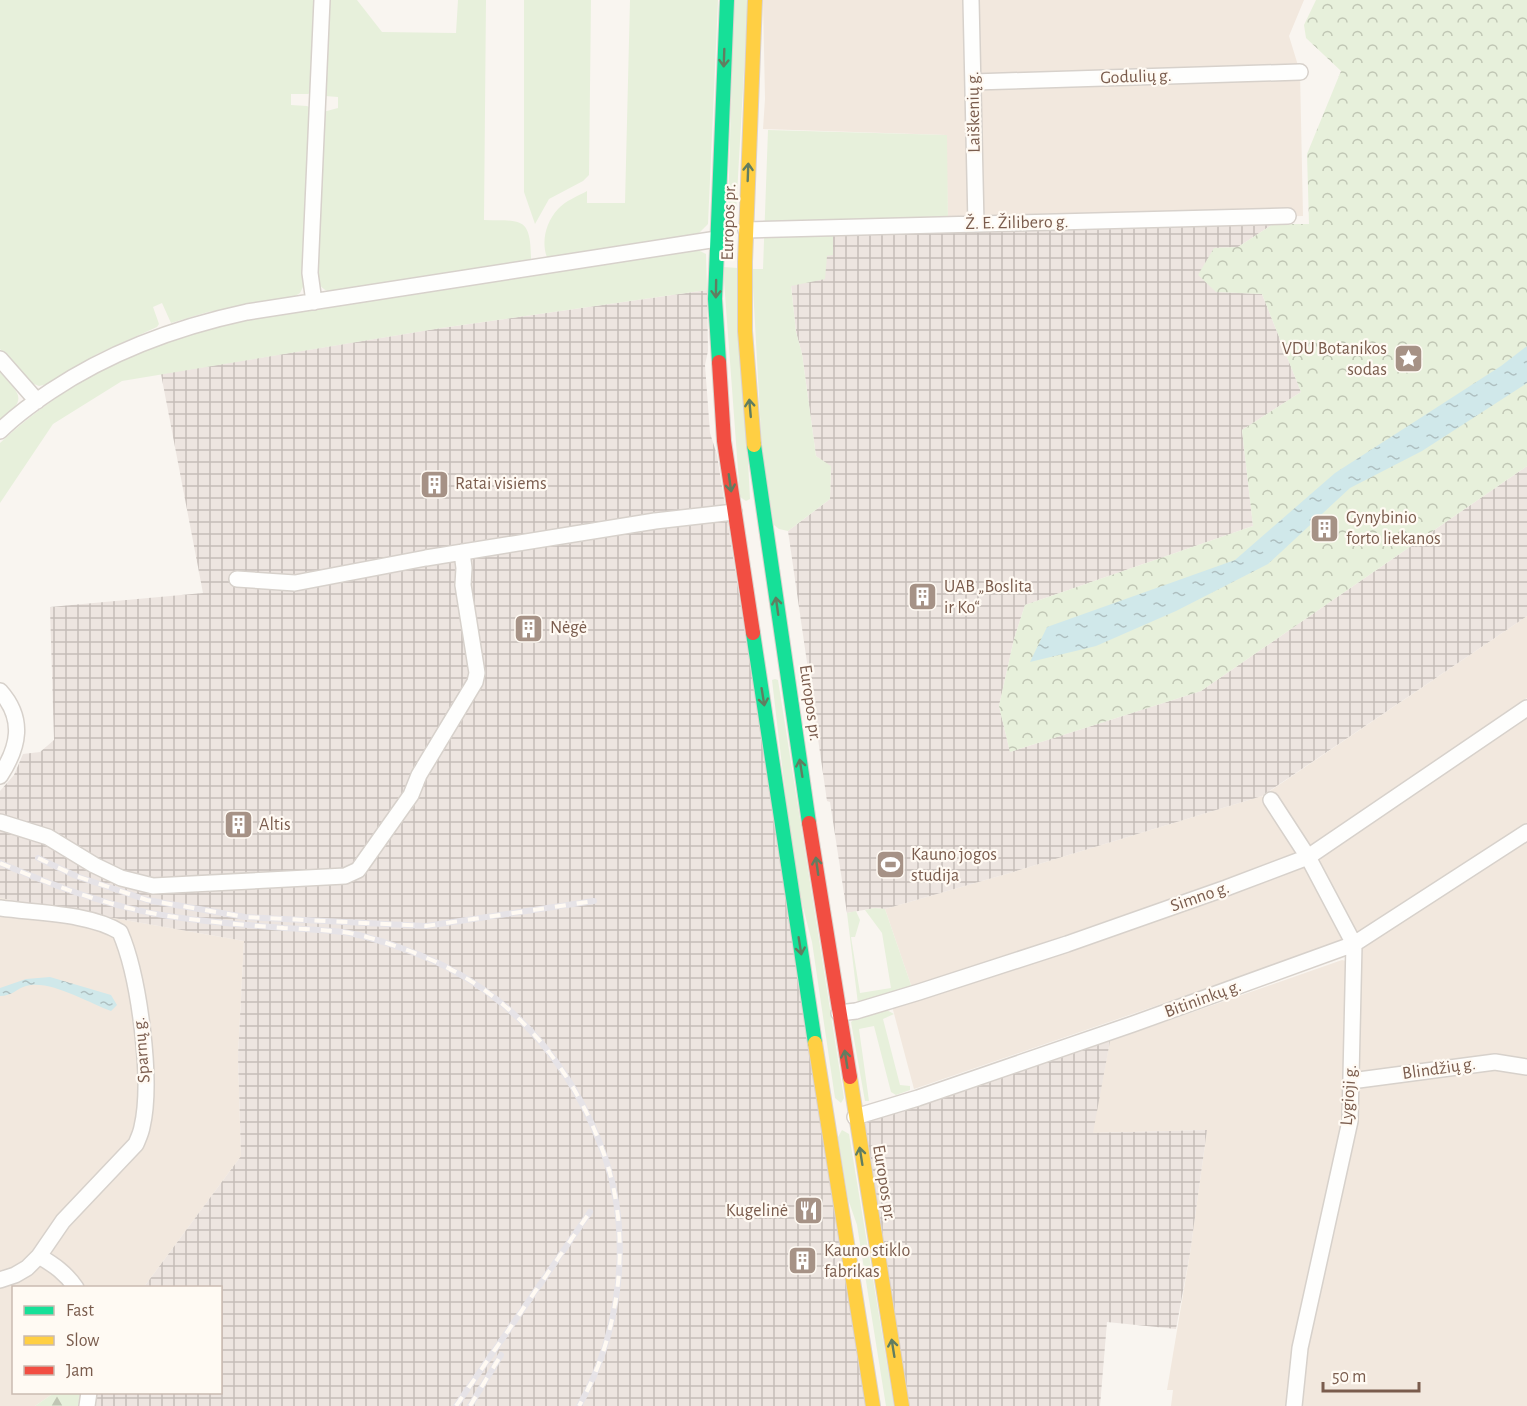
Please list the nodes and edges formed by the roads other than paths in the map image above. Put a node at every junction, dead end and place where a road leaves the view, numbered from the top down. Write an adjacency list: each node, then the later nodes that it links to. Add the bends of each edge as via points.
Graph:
1 (322, 0): 11 (street, via 310,273)
2 (727, 0): 10 (main road, Europos pr., one-way to 10)
3 (755, 0): 9 (main road, Europos pr., one-way to 3)
4 (971, 0): 6 (street, Laiškenių g.)
5 (1300, 72): 6 (street, Godulių g.)
6 (973, 82): 8 (street, Laiškenių g.)
7 (1288, 216): 8 (street, Ž. E. Žilibero g.)
8 (976, 224): 9 (street, Ž. E. Žilibero g.)
9 (746, 230): 10 (main road); 15 (main road, Europos pr., one-way to 9, via 752,429 745,297)
10 (717, 235): 11 (street); 15 (main road, Europos pr., one-way to 15, via 715,299 724,441)
11 (314, 302): 13 (street, via 238,314 174,330 93,365)
12 (0, 359): 13 (street)
13 (37, 401): 14 (street)
14 (0, 431)
15 (748, 509): 16 (street); 18 (main road, Europos pr.); 18 (main road, Europos pr., one-way to 15)
16 (462, 552): 17 (street, via 295,583); 23 (street, via 475,682 411,795 358,870 345,876 153,886 121,878 48,837)
17 (237, 579)
18 (772, 665): 28 (main road, Europos pr., one-way to 18); 31 (main road, Europos pr., one-way to 31)
19 (0, 691): 21 (street, via 15,715 17,729 16,745)
20 (1527, 708): 25 (street, Simno g.)
21 (0, 776)
22 (1271, 800): 25 (street, Lygioji g.)
23 (0, 822)
24 (1527, 832): 27 (street, Bitininkų g.)
25 (1308, 857): 27 (street, Lygioji g.); 28 (street, Simno g., via 981,972)
26 (0, 908): 33 (street, Sparnų g., via 81,918 120,932 143,1043 146,1095 136,1144 63,1221)
27 (1354, 944): 30 (street, Lygioji g.); 32 (street, Bitininkų g., via 1133,1024)
28 (839, 1013): 32 (main road, Europos pr., one-way to 28)
29 (1527, 1067): 30 (street, Blindžių g., via 1495,1062)
30 (1351, 1082): 38 (street, Lygioji g., via 1350,1121 1300,1348)
31 (823, 1098): 32 (main road, via 841,1117); 36 (main road, Europos pr.)
32 (855, 1117): 37 (main road, Europos pr., one-way to 32)
33 (39, 1256): 34 (street, Sparnų g., via 21,1272); 35 (street, via 55,1265)
34 (0, 1280)
35 (75, 1286)
36 (873, 1406)
37 (902, 1406)
38 (1294, 1406)

